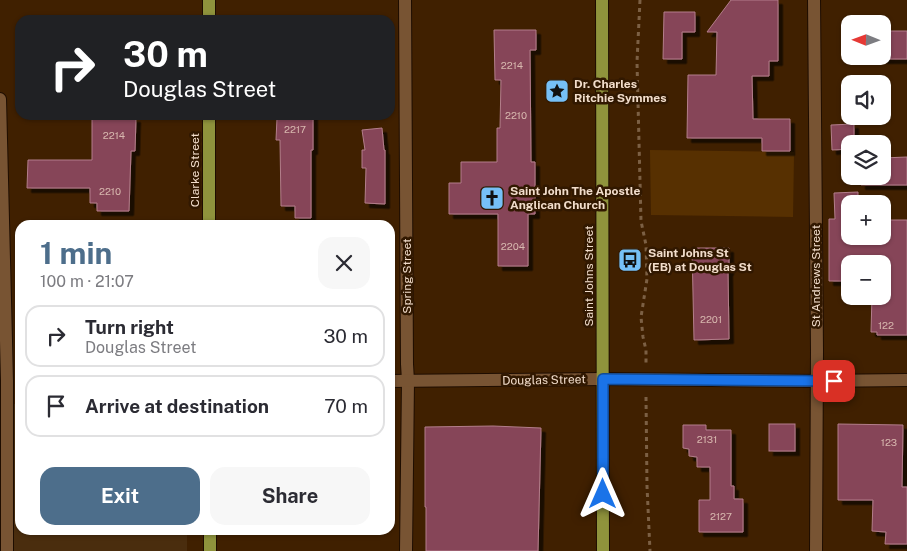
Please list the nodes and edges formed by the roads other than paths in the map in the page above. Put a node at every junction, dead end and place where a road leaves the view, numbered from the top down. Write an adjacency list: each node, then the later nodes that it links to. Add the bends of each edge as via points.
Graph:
1 (209, 0): 5 (main road)
2 (405, 0): 13 (street, Spring Street)
3 (602, 0): 9 (main road, Saint Johns Street)
4 (814, 0): 14 (street, St Andrews Street)
5 (209, 15)
6 (0, 100): 11 (street)
7 (209, 120): 8 (main road, Clarke Street)
8 (209, 220)
9 (603, 379): 13 (street, Douglas Street); 14 (street, Douglas Street); 19 (main road, Saint Johns Street)
10 (907, 380): 14 (street, Douglas Street)
11 (9, 381): 16 (street)
12 (395, 381): 13 (street, Douglas Street)
13 (408, 381): 18 (street, Spring Street)
14 (816, 381): 20 (street, St Andrews Street)
15 (210, 535): 17 (main road)
16 (7, 551)
17 (210, 551)
18 (406, 551)
19 (603, 551)
20 (816, 551)

